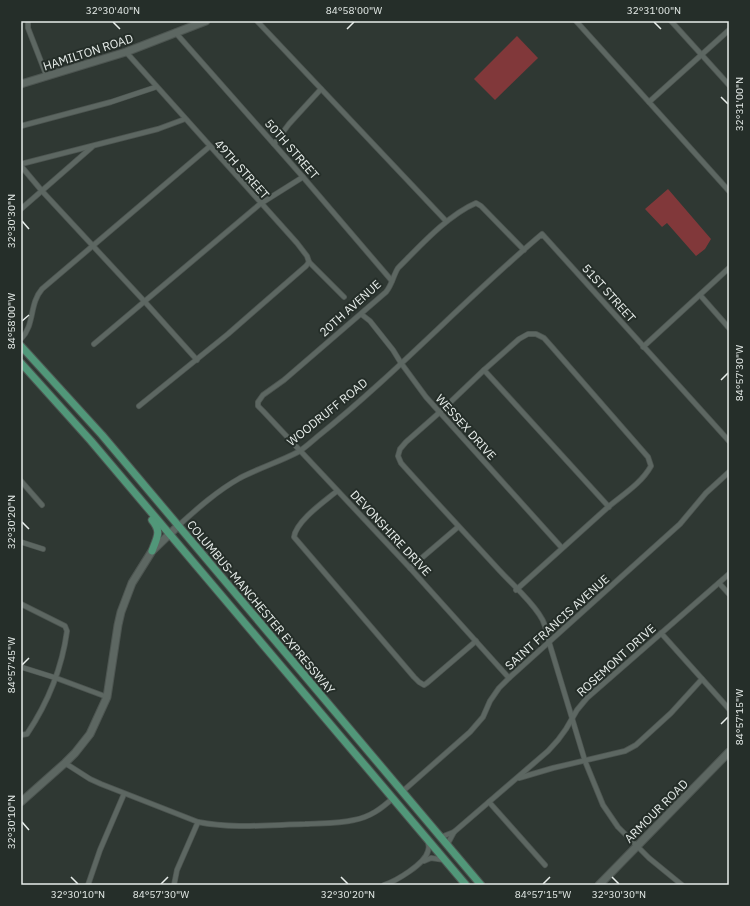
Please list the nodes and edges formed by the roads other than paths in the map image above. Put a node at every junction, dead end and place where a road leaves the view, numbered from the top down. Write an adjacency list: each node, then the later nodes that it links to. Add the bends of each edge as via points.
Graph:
1 (28, 21): 10 (street, via 28,28)
2 (205, 21): 7 (street, HAMILTON ROAD)
3 (257, 21): 14 (street)
4 (576, 21): 15 (street)
5 (671, 21): 9 (street)
6 (729, 30): 9 (street)
7 (175, 32): 8 (street, HAMILTON ROAD); 18 (street, 50TH STREET)
8 (126, 52): 10 (street, HAMILTON ROAD); 13 (street, 49TH STREET)
9 (702, 55): 12 (street); 15 (street)
10 (47, 77): 11 (street, HAMILTON ROAD)
11 (21, 84)
12 (729, 85)
13 (156, 87): 16 (street, 49TH STREET); 17 (street)
14 (321, 89): 18 (street); 27 (street)
15 (649, 102): 24 (street)
16 (185, 119): 19 (street); 20 (street, 49TH STREET)
17 (21, 126)
18 (274, 144): 22 (street, 50TH STREET)
19 (93, 147): 21 (street); 23 (street)
20 (209, 147): 25 (street, 49TH STREET); 28 (street)
21 (21, 165): 23 (street)
22 (303, 177): 25 (street); 32 (street, 50TH STREET)
23 (42, 191): 26 (street); 28 (street)
24 (729, 191)
25 (260, 204): 30 (street, 49TH STREET, via 297,243); 35 (street)
26 (21, 209)
27 (446, 221): 29 (street, 20TH AVENUE, via 476,203); 32 (street, 20TH AVENUE, via 398,268)
28 (94, 246): 35 (street); 38 (street, via 38,293 28,330)
29 (524, 250): 41 (street, 51ST STREET, via 542,234); 43 (street, WOODRUFF ROAD)
30 (309, 262): 34 (street, 49TH STREET); 42 (street)
31 (729, 268): 33 (street)
32 (392, 281): 36 (street, 20TH AVENUE, via 386,292)
33 (700, 295): 37 (street); 41 (street)
34 (344, 297)
35 (145, 302): 39 (street); 42 (street)
36 (361, 314): 43 (street, WESSEX DRIVE, via 370,321); 46 (street, 20TH AVENUE, via 263,395)
37 (729, 328)
38 (21, 340)
39 (94, 344)
40 (21, 346): 57 (main road, COLUMBUS-MANCHESTER EXPRESSWAY, via 102,435)
41 (643, 347): 49 (street, 51ST STREET)
42 (197, 360): 47 (street)
43 (401, 363): 48 (street, WESSEX DRIVE); 50 (street, WOODRUFF ROAD)
44 (21, 364): 54 (main road, COLUMBUS-MANCHESTER EXPRESSWAY)
45 (484, 370): 48 (street); 56 (street); 56 (street, via 528,334 536,334 552,346 648,457 650,466 646,473)
46 (258, 402): 50 (street, DEVONSHIRE DRIVE, via 258,406)
47 (139, 406)
48 (440, 412): 58 (street, via 406,442 398,456 401,463); 62 (street, WESSEX DRIVE)
49 (729, 441)
50 (299, 451): 53 (street, DEVONSHIRE DRIVE); 57 (street, WOODRUFF ROAD, via 229,484)
51 (729, 472): 73 (street, SAINT FRANCIS AVENUE, via 680,524)
52 (21, 481): 55 (street)
53 (337, 491): 64 (street, DEVONSHIRE DRIVE); 72 (street, via 298,526 294,537 414,677 424,684)
54 (143, 502): 59 (main road, COLUMBUS-MANCHESTER EXPRESSWAY); 63 (main road, via 144,510 158,530)
55 (42, 505)
56 (609, 506): 62 (street)
57 (178, 526): 59 (street, WOODRUFF ROAD); 74 (main road, COLUMBUS-MANCHESTER EXPRESSWAY)
58 (458, 527): 64 (street); 67 (street)
59 (170, 534): 63 (street, WOODRUFF ROAD); 71 (main road, COLUMBUS-MANCHESTER EXPRESSWAY)
60 (21, 542): 61 (street)
61 (42, 548)
62 (562, 548): 67 (street)
63 (152, 551): 79 (street, WOODRUFF ROAD, via 132,583 121,612)
64 (410, 568): 72 (street, DEVONSHIRE DRIVE)
65 (729, 574): 66 (street, ROSEMONT DRIVE)
66 (719, 583): 68 (street); 70 (street, ROSEMONT DRIVE)
67 (516, 590): 73 (street, via 540,615)
68 (729, 594)
69 (21, 604): 76 (street, via 65,626 67,632)
70 (661, 633): 78 (street); 81 (street, ROSEMONT DRIVE, via 587,698)
71 (254, 634): 74 (main road, via 263,633 284,657); 89 (main road, COLUMBUS-MANCHESTER EXPRESSWAY)
72 (476, 641): 77 (street, DEVONSHIRE DRIVE)
73 (549, 642): 77 (street, SAINT FRANCIS AVENUE); 81 (street)
74 (292, 661): 87 (main road, COLUMBUS-MANCHESTER EXPRESSWAY)
75 (21, 666): 76 (street)
76 (56, 678): 79 (street); 82 (street, via 35,723 27,734)
77 (509, 678): 87 (street, SAINT FRANCIS AVENUE, via 470,732)
78 (702, 679): 80 (street); 84 (street, via 672,713 636,745 625,751)
79 (107, 697): 85 (street, WOODRUFF ROAD, via 90,734)
80 (729, 709)
81 (571, 718): 84 (street); 86 (street, ROSEMONT DRIVE, via 558,740)
82 (21, 735)
83 (729, 752): 97 (street, ARMOUR ROAD)
84 (585, 760): 86 (street); 97 (street, via 603,805 618,827)
85 (65, 763): 88 (street, via 90,779); 90 (street, WOODRUFF ROAD)
86 (518, 778): 91 (street, ROSEMONT DRIVE)
87 (403, 791): 94 (main road, COLUMBUS-MANCHESTER EXPRESSWAY)
88 (124, 794): 92 (street); 101 (street)
89 (393, 798): 92 (street, via 378,812 340,822 228,827); 95 (main road, COLUMBUS-MANCHESTER EXPRESSWAY)
90 (21, 802)
91 (489, 802): 93 (street, ROSEMONT DRIVE); 100 (street)
92 (198, 822): 102 (street, via 177,870)
93 (454, 832): 94 (street, ROSEMONT DRIVE); 96 (street, ROSEMONT DRIVE)
94 (441, 837): 96 (main road, COLUMBUS-MANCHESTER EXPRESSWAY)
95 (428, 840): 98 (main road, COLUMBUS-MANCHESTER EXPRESSWAY); 99 (street, via 428,853)
96 (448, 844): 105 (main road, COLUMBUS-MANCHESTER EXPRESSWAY)
97 (637, 845): 106 (street, ARMOUR ROAD); 107 (street)
98 (445, 860): 99 (street, via 431,858); 104 (main road, COLUMBUS-MANCHESTER EXPRESSWAY)
99 (420, 862): 103 (street)
100 (546, 865)
101 (88, 885)
102 (174, 885)
103 (384, 885)
104 (466, 885)
105 (481, 885)
106 (599, 885)
107 (682, 885)

